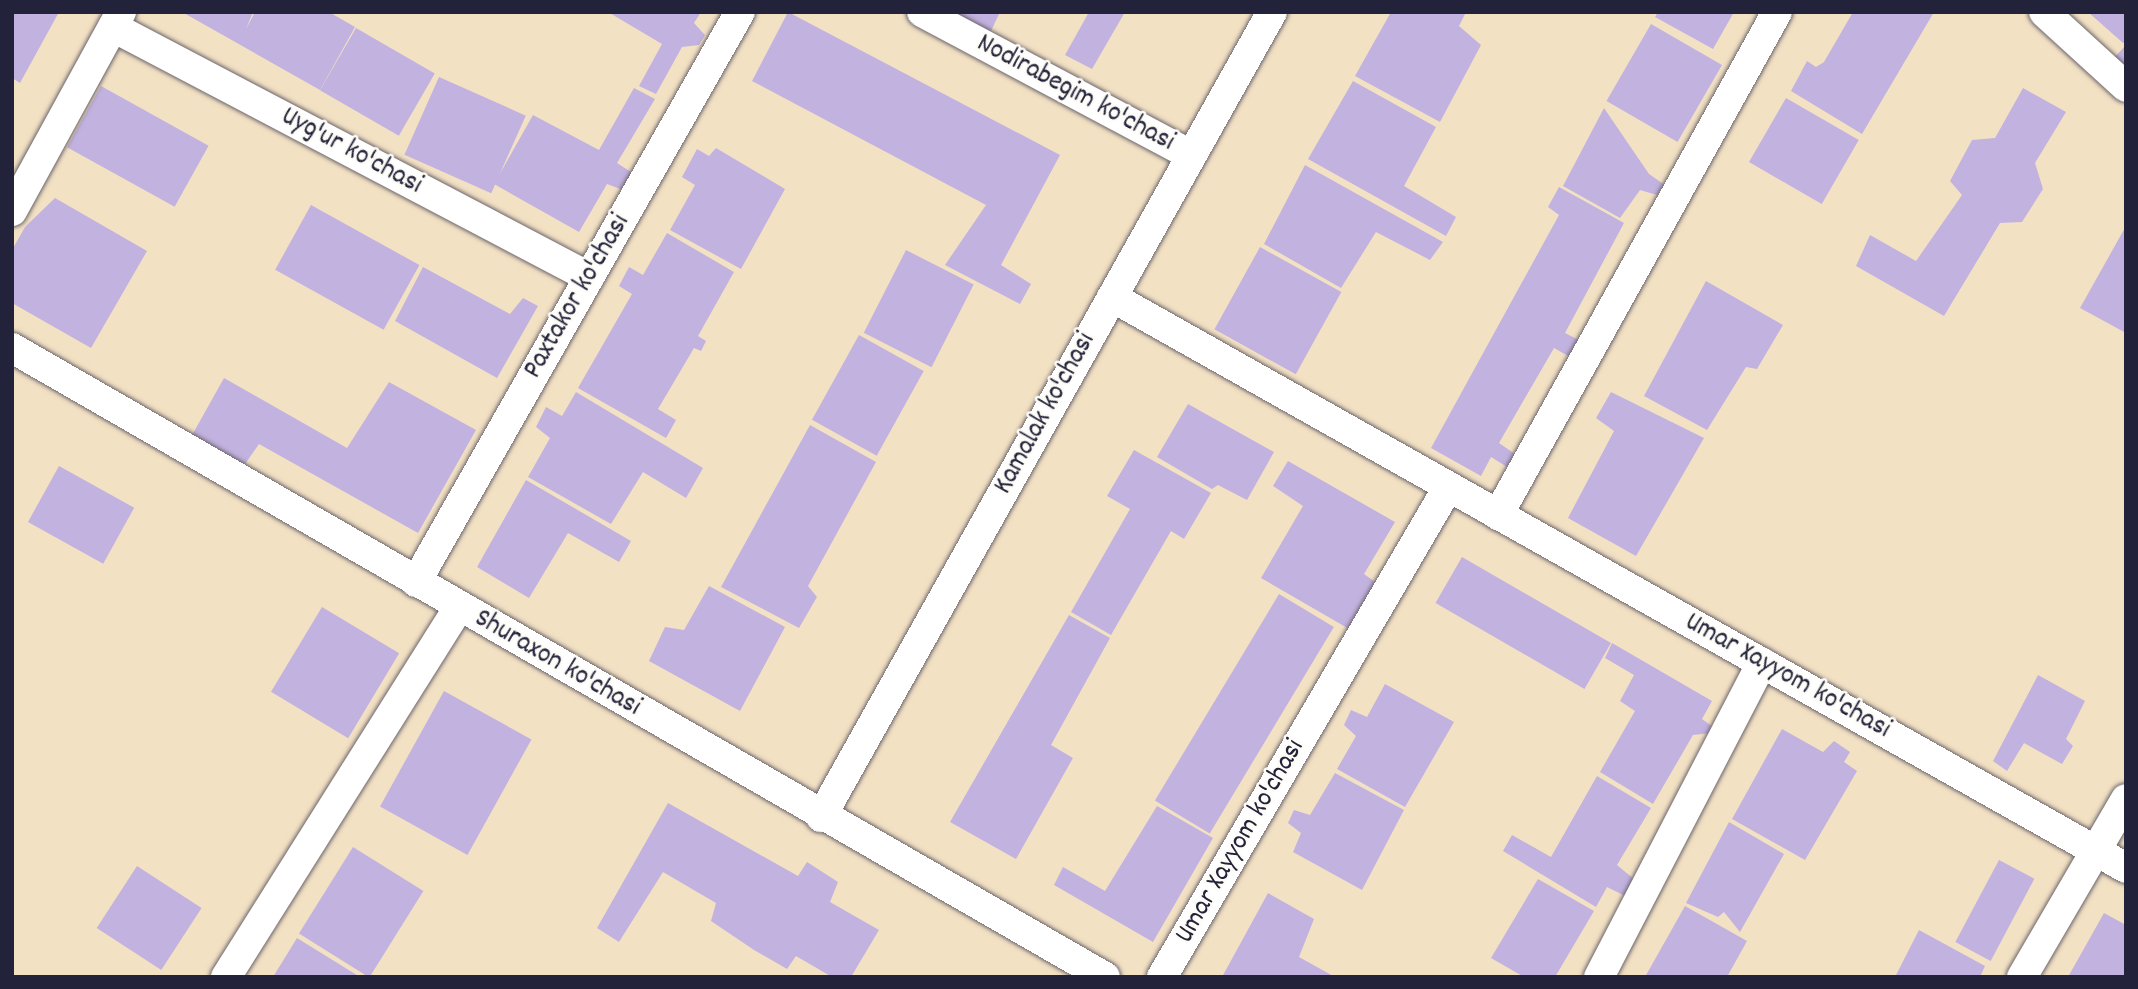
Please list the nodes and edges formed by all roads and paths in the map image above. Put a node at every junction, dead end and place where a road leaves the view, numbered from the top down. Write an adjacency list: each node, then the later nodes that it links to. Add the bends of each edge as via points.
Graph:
1 (740, 12): 10 (street, Paxtakor ko'chasi)
2 (922, 12): 8 (street, Nodirabegim ko'chasi)
3 (1272, 12): 8 (street, Kamalak ko'chasi)
4 (1777, 12): 14 (street)
5 (2044, 12): 7 (street)
6 (117, 20): 9 (street); 10 (street, Uyg'ur ko'chasi)
7 (2126, 87)
8 (1191, 155): 11 (street, Kamalak ko'chasi)
9 (12, 211)
10 (589, 277): 15 (street, Paxtakor ko'chasi)
11 (1112, 298): 13 (street, Umar Xayyom ko'chasi); 19 (street, Kamalak ko'chasi)
12 (12, 348): 15 (street, Shuraxon ko'chasi)
13 (1447, 489): 14 (street, Umar Xayyom ko'chasi); 24 (street, Umar Xayyom ko'chasi)
14 (1497, 515): 17 (street, Umar Xayyom ko'chasi)
15 (416, 582): 16 (street, Shuraxon ko'chasi)
16 (459, 607): 19 (street, Shuraxon ko'chasi); 22 (street)
17 (1762, 663): 20 (street, Umar Xayyom ko'chasi); 25 (street)
18 (2126, 799): 20 (street)
19 (821, 817): 23 (street, Shuraxon ko'chasi)
20 (2095, 851): 21 (street, Umar Xayyom ko'chasi); 26 (street)
21 (2126, 868)
22 (226, 977)
23 (1105, 977)
24 (1161, 977)
25 (1599, 977)
26 (2022, 977)

